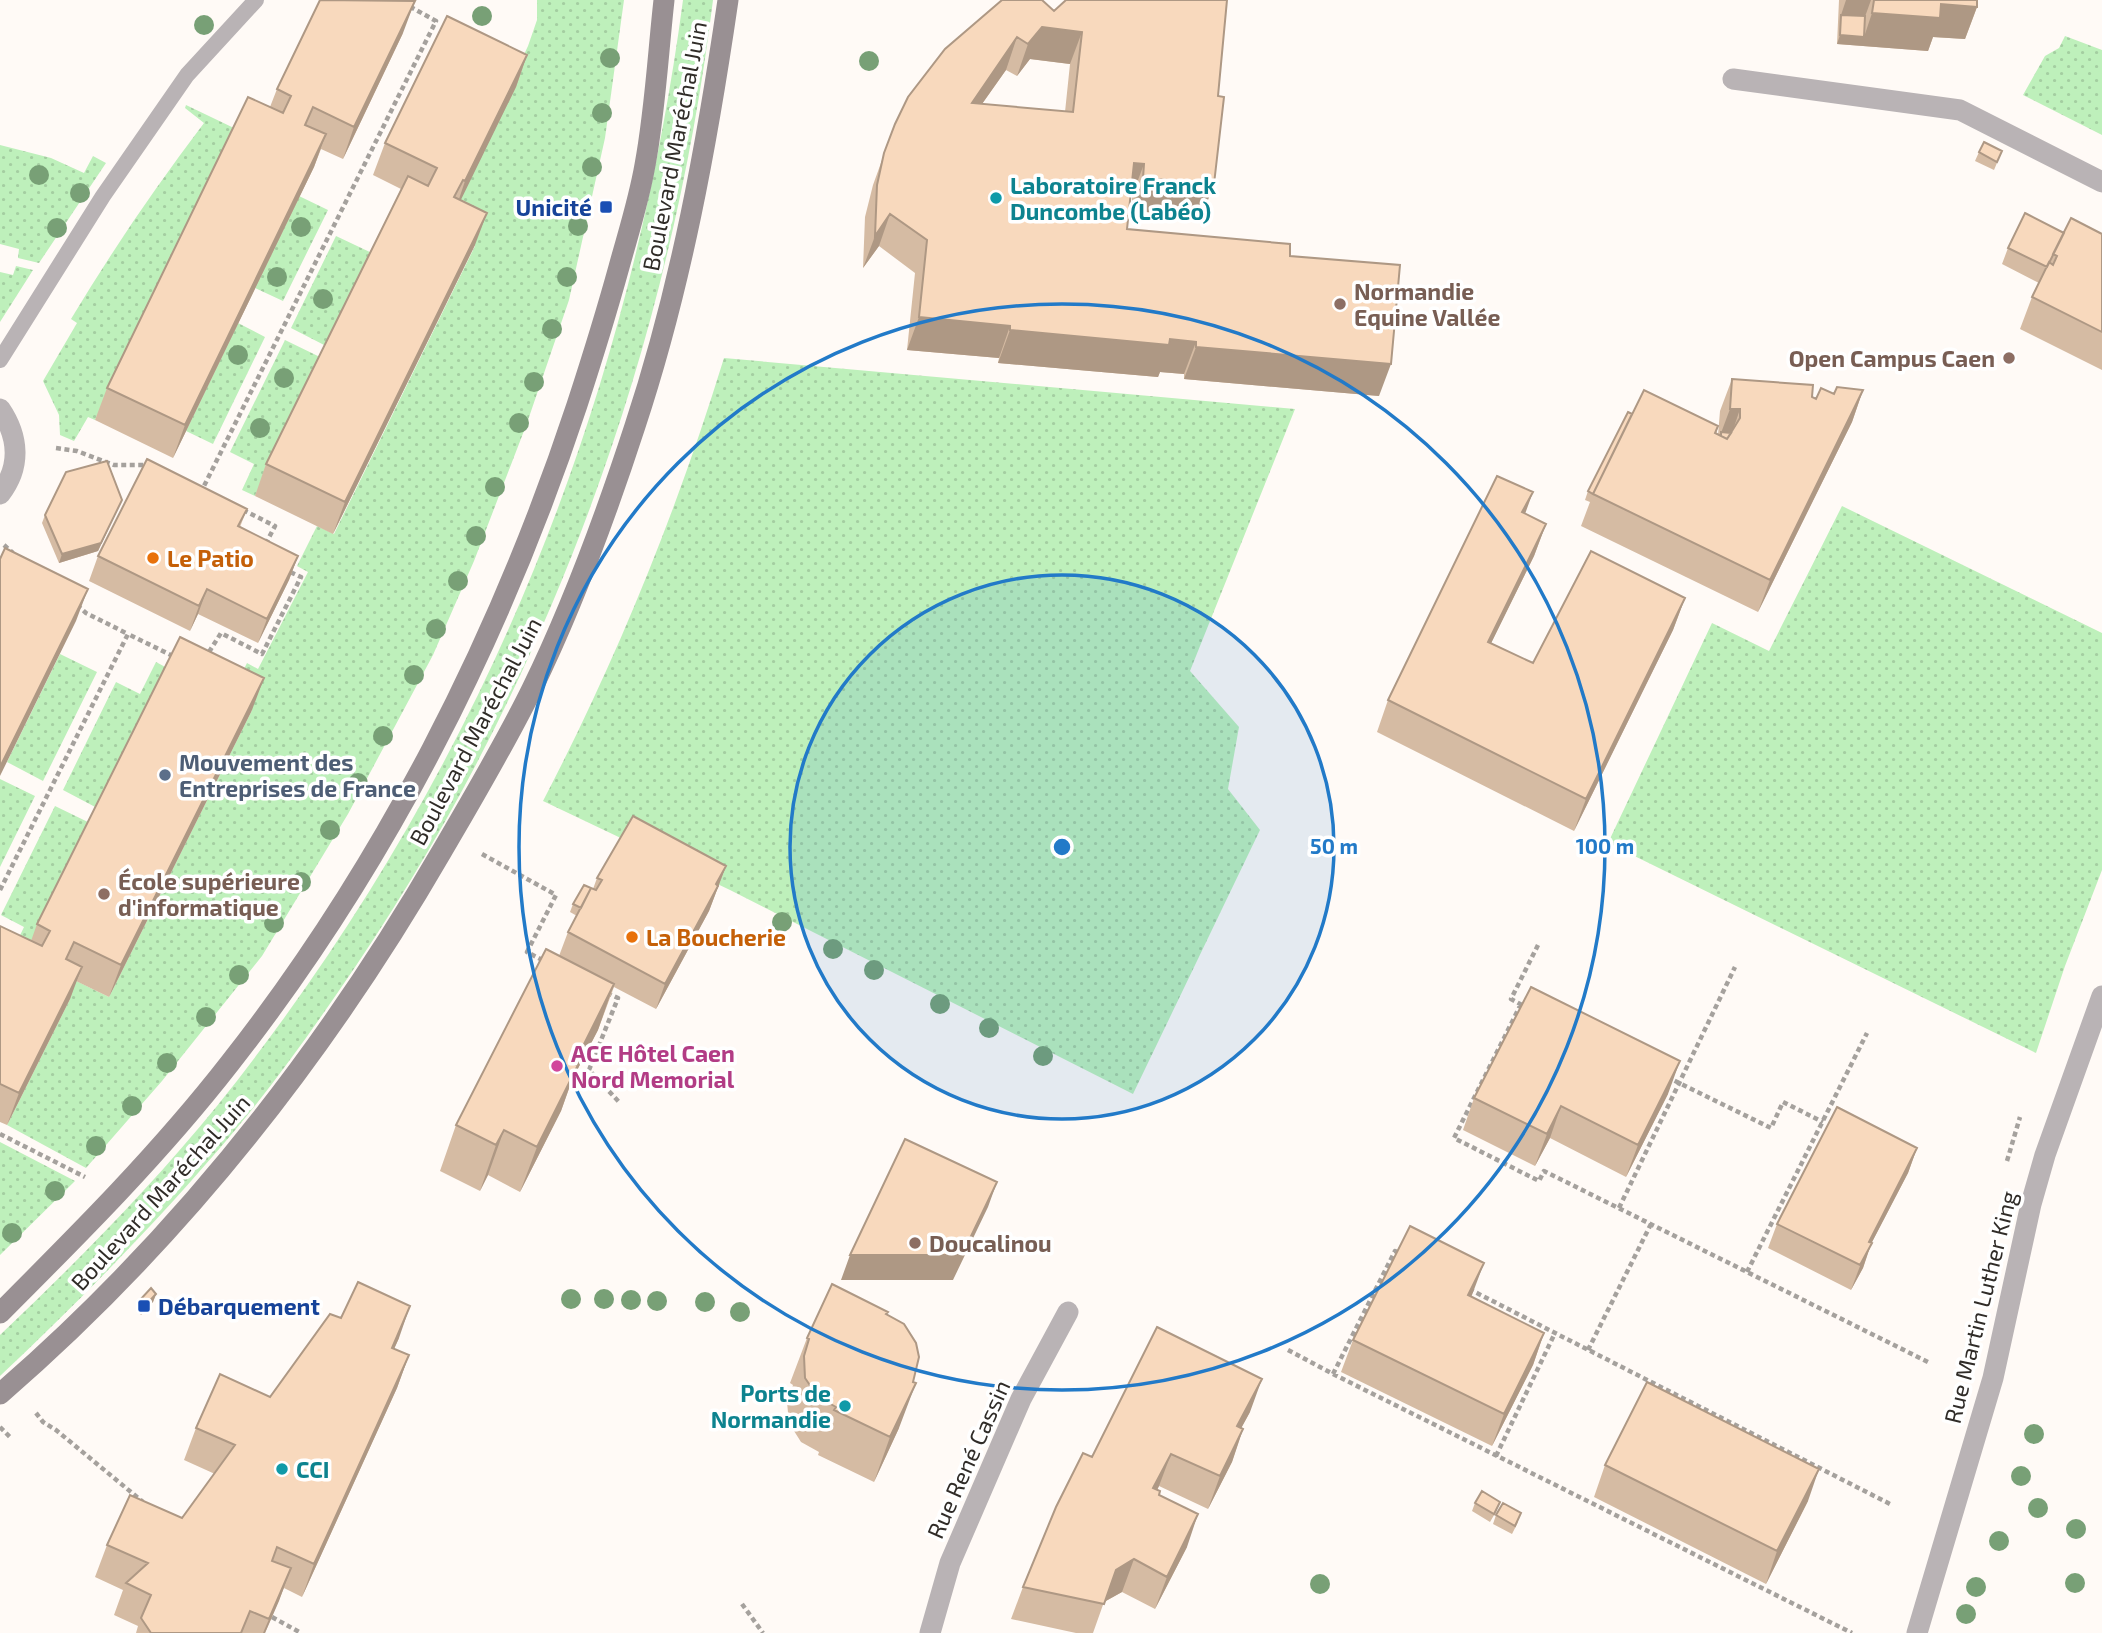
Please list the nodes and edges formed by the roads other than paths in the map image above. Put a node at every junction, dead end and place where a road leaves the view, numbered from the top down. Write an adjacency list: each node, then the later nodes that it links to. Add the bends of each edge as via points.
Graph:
1 (256, 0): 6 (lane, via 187,75 103,196)
2 (664, 0): 11 (main road, Boulevard Maréchal Juin, via 646,163 593,356 522,559 430,756 358,879 231,1063 114,1198)
3 (728, 0): 12 (main road, Boulevard Maréchal Juin, via 693,214 658,349 602,521 531,690 396,930 314,1051 243,1144 137,1265)
4 (1733, 79): 5 (street, via 1960,110)
5 (2102, 182)
6 (0, 360)
7 (0, 409): 8 (street, via 10,424 15,465)
8 (0, 494)
9 (2102, 996): 14 (street, Rue Martin Luther King, via 2045,1155 1993,1378)
10 (1068, 1312): 13 (street, Rue René Cassin, via 1021,1399 950,1563)
11 (0, 1313)
12 (0, 1394)
13 (930, 1633)
14 (1917, 1633)

